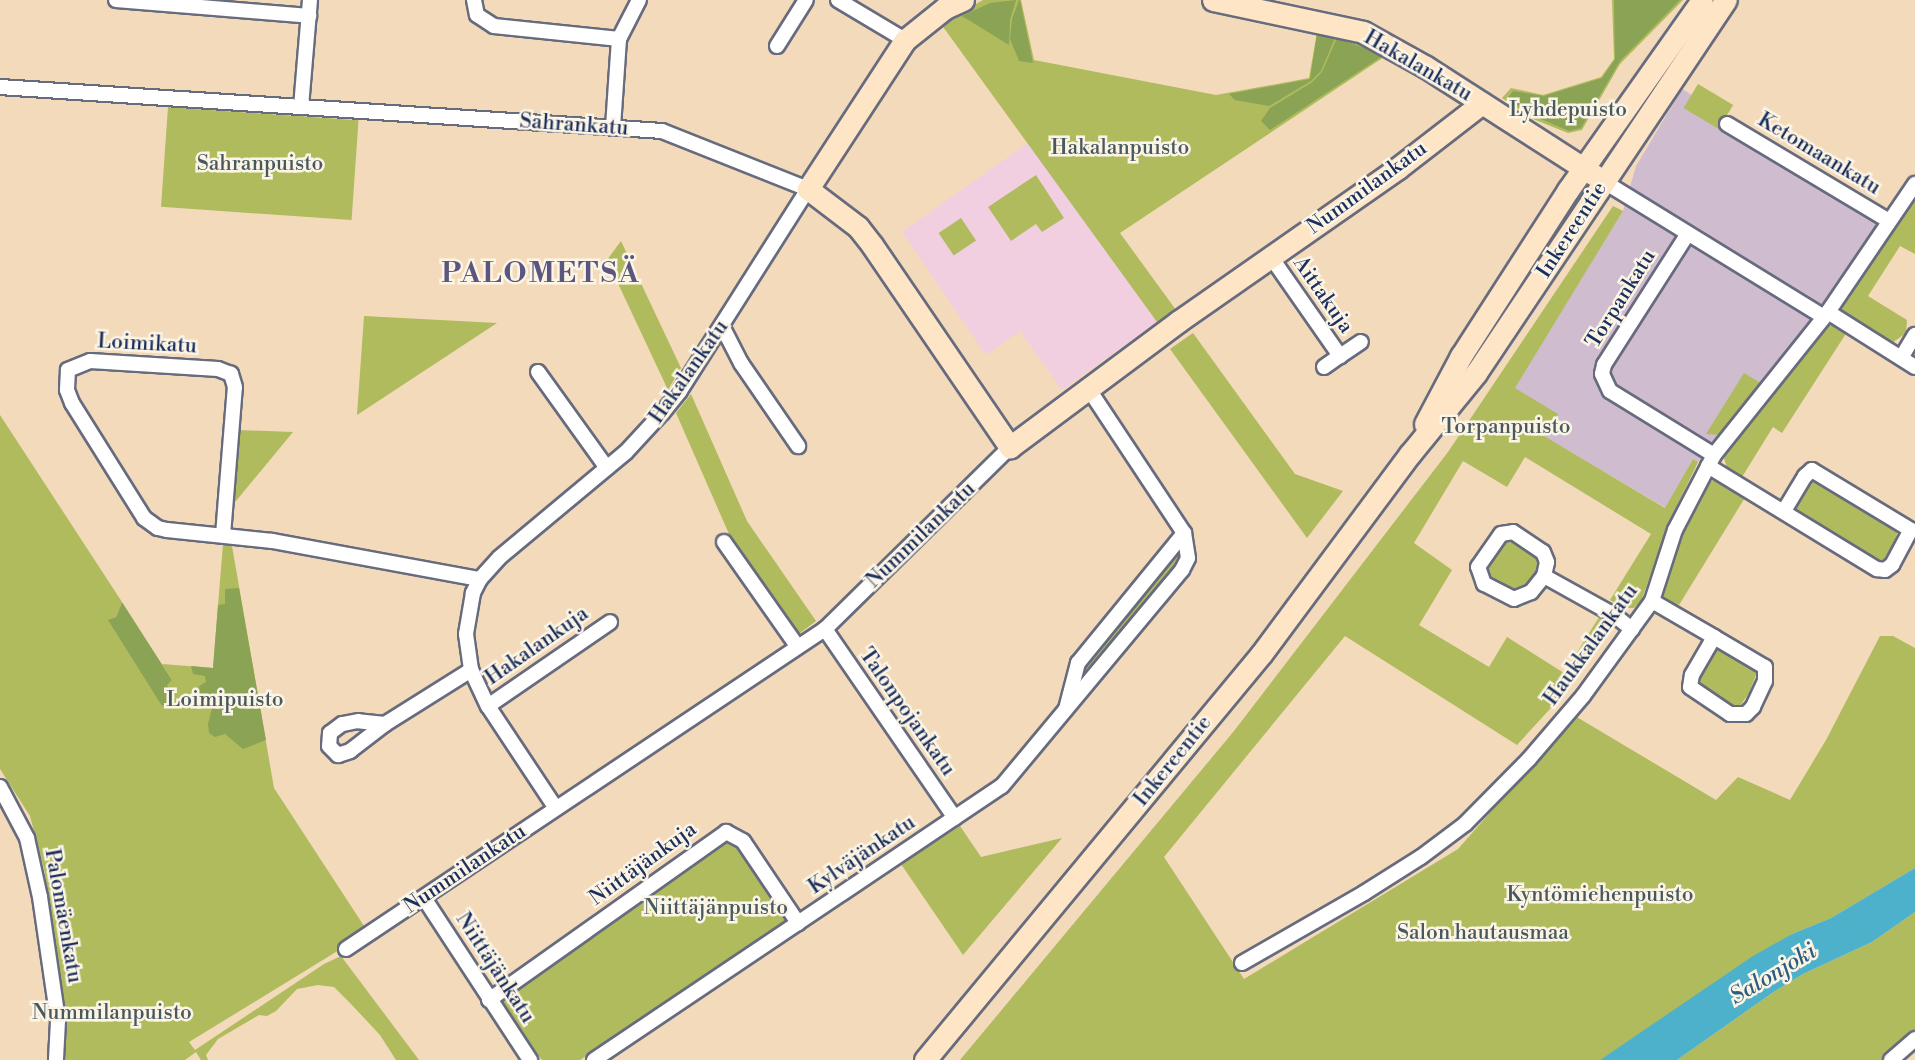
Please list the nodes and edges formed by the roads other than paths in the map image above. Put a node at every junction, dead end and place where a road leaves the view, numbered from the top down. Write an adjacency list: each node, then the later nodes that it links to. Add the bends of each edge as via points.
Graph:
1 (116, 0): 11 (street)
2 (310, 0): 11 (street)
3 (474, 0): 12 (street, via 477,15 494,26)
4 (639, 0): 12 (street)
5 (806, 0): 14 (street)
6 (838, 0): 13 (street)
7 (963, 0): 13 (street, Hakalankatu, via 944,8)
8 (1213, 0): 16 (street, Hakalankatu, via 1363,32)
9 (1702, 0): 20 (street, Inkereentie)
10 (1726, 0): 21 (street, Inkereentie)
11 (309, 16): 17 (street)
12 (619, 39): 19 (street)
13 (905, 40): 23 (street, Hakalankatu)
14 (777, 46)
15 (0, 87): 17 (street, Sahrankatu)
16 (1482, 103): 20 (street, Hakalankatu); 26 (street, Nummilankatu)
17 (301, 107): 19 (street, Sahrankatu)
18 (1727, 124): 24 (street, Ketomaankatu)
19 (613, 127): 23 (street, Sahrankatu, via 678,135)
20 (1583, 168): 21 (street, Hakalankatu); 39 (street, Inkereentie, via 1461,356)
21 (1603, 181): 25 (street); 39 (street, Inkereentie, via 1505,332)
22 (1915, 184): 24 (street, Haukkalankatu)
23 (808, 189): 28 (street, Hakalankatu); 38 (street, Sahrankatu, via 858,227)
24 (1889, 221): 27 (street, Haukkalankatu)
25 (1687, 235): 27 (street); 40 (street, Torpankatu, via 1602,374 1610,391)
26 (1271, 257): 31 (street, Aittakuja); 36 (street, Nummilankatu)
27 (1826, 314): 32 (street); 40 (street, Haukkalankatu)
28 (722, 326): 37 (street, via 741,363); 41 (street, Hakalankatu, via 662,413)
29 (1915, 335): 32 (street)
30 (1361, 342): 31 (street, Aittakuja)
31 (1340, 356): 33 (street, Aittakuja)
32 (1901, 358): 34 (street)
33 (1324, 367)
34 (1915, 367)
35 (538, 372): 41 (street)
36 (1088, 388): 38 (street, Nummilankatu); 44 (street)
37 (798, 446)
38 (1010, 447): 51 (street, Nummilankatu)
39 (1410, 454): 71 (street, Inkereentie, via 1262,653)
40 (1711, 460): 42 (street); 49 (street, Haukkalankatu, via 1675,530)
41 (607, 468): 48 (street, Hakalankatu)
42 (1784, 511): 43 (street, via 1877,569 1892,565); 43 (street, via 1812,470)
43 (1913, 531)
44 (1184, 533): 57 (street, Kylväjänkatu, via 1078,663); 57 (street, Kylväjänkatu, via 1188,558 1182,570)
45 (223, 535): 45 (street, Loimikatu, via 167,530 144,518 72,403 66,377 74,365 89,361 218,369 231,374 235,387); 48 (street, Loimikatu)
46 (724, 542): 54 (street)
47 (1544, 576): 47 (street, via 1544,552 1513,532 1501,534 1478,567 1484,584 1514,599 1531,592); 52 (street)
48 (480, 579): 55 (street, Hakalankatu, via 467,620)
49 (1652, 601): 52 (street, Haukkalankatu); 53 (street)
50 (610, 622): 56 (street, Hakalankuja)
51 (825, 629): 54 (street, Nummilankatu); 61 (street, Talonpojankatu)
52 (1632, 629): 65 (street, Haukkalankatu, via 1583,696 1465,824 1364,893)
53 (1714, 636): 53 (street, via 1765,667 1765,681 1746,714 1730,713 1690,687)
54 (797, 646): 60 (street, Nummilankatu)
55 (471, 670): 56 (street, Hakalankatu); 58 (street)
56 (488, 706): 60 (street, Hakalankatu)
57 (1065, 712): 61 (street, Kylväjänkatu, via 1002,786)
58 (385, 724)
59 (0, 787): 68 (street, Palomäenkatu, via 27,838 40,897 58,1021)
60 (555, 807): 62 (street, Nummilankatu)
61 (955, 818): 63 (street, Kylväjänkatu)
62 (424, 898): 64 (street, Nummilankatu); 66 (street, Niittäjänkatu)
63 (798, 923): 66 (street, Niittäjänkuja, via 743,841 726,832); 70 (street, Kylväjänkatu)
64 (346, 949)
65 (1242, 963)
66 (489, 1000): 69 (street, Niittäjänkatu)
67 (1915, 1039): 72 (street)
68 (56, 1060)
69 (530, 1060)
70 (594, 1060)
71 (925, 1060)
72 (1891, 1060)

